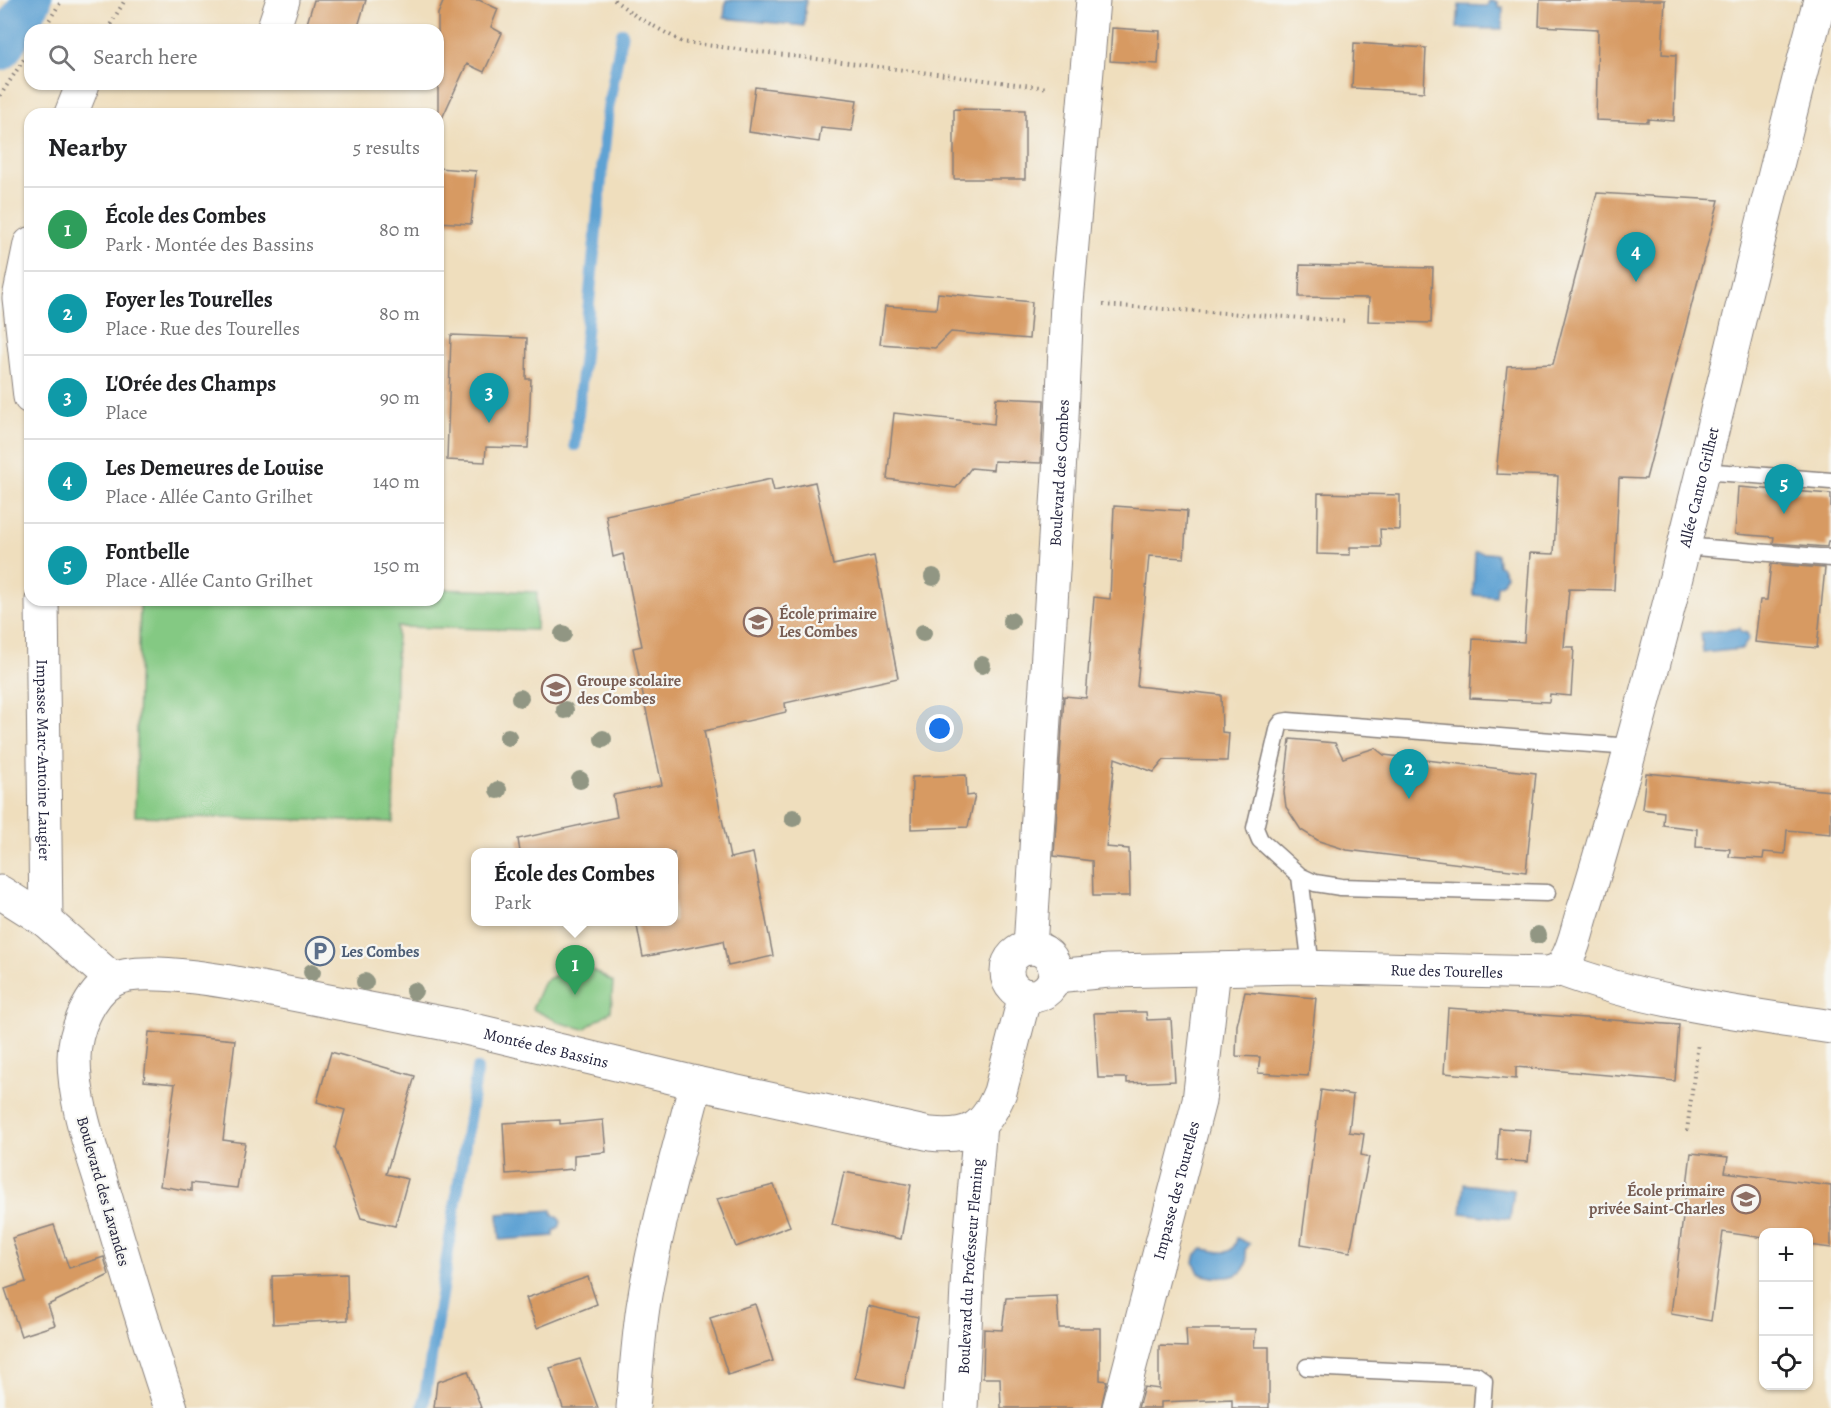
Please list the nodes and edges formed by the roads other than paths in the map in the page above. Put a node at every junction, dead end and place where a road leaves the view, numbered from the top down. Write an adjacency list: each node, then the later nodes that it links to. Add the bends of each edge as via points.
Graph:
1 (283, 0): 4 (street)
2 (1093, 0): 19 (street, Boulevard des Combes, via 1067,302)
3 (1820, 0): 9 (street, Allée Canto Grilhet)
4 (275, 24)
5 (80, 90): 6 (street)
6 (73, 108)
7 (24, 273): 8 (street, via 19,298)
8 (24, 343)
9 (1702, 471): 10 (lane); 11 (street, Allée Canto Grilhet)
10 (1831, 481)
11 (1683, 546): 12 (lane); 14 (street, Allée Canto Grilhet)
12 (1831, 558)
13 (42, 606): 18 (street, Impasse Marc-Antoine Laugier)
14 (1631, 747): 15 (lane, via 1282,722 1256,828 1260,840); 22 (street, Allée Canto Grilhet, via 1582,917 1567,959)
15 (1300, 876): 17 (lane, via 1341,887); 20 (lane)
16 (0, 892): 18 (street)
17 (1547, 893)
18 (46, 921): 24 (street)
19 (1030, 948): 23 (street, via 1049,956); 25 (street, via 1011,959 1007,974 1013,987)
20 (1311, 968): 21 (street, Rue des Tourelles); 22 (street, Rue des Tourelles, via 1548,973)
21 (1214, 969): 23 (street, Rue des Tourelles, via 1091,971); 33 (street, Impasse des Tourelles, via 1199,1101)
22 (1559, 969): 26 (street, Rue des Tourelles, via 1624,990 1703,1007)
23 (1055, 976): 25 (street, via 1047,990)
24 (113, 980): 27 (street, Montée des Bassins, via 139,975 230,982 457,1026); 30 (street, Boulevard des Lavandes, via 79,1024 75,1083)
25 (1025, 995): 28 (street, via 1000,1092)
26 (1831, 1027)
27 (696, 1083): 28 (street, Montée des Bassins, via 930,1134 958,1135); 31 (street, via 658,1227 638,1340)
28 (980, 1124): 32 (street, Boulevard du Professeur Fleming)
29 (1307, 1367): 34 (lane, via 1476,1375 1484,1381)
30 (171, 1408)
31 (633, 1408)
32 (961, 1408)
33 (1119, 1408)
34 (1482, 1408)

